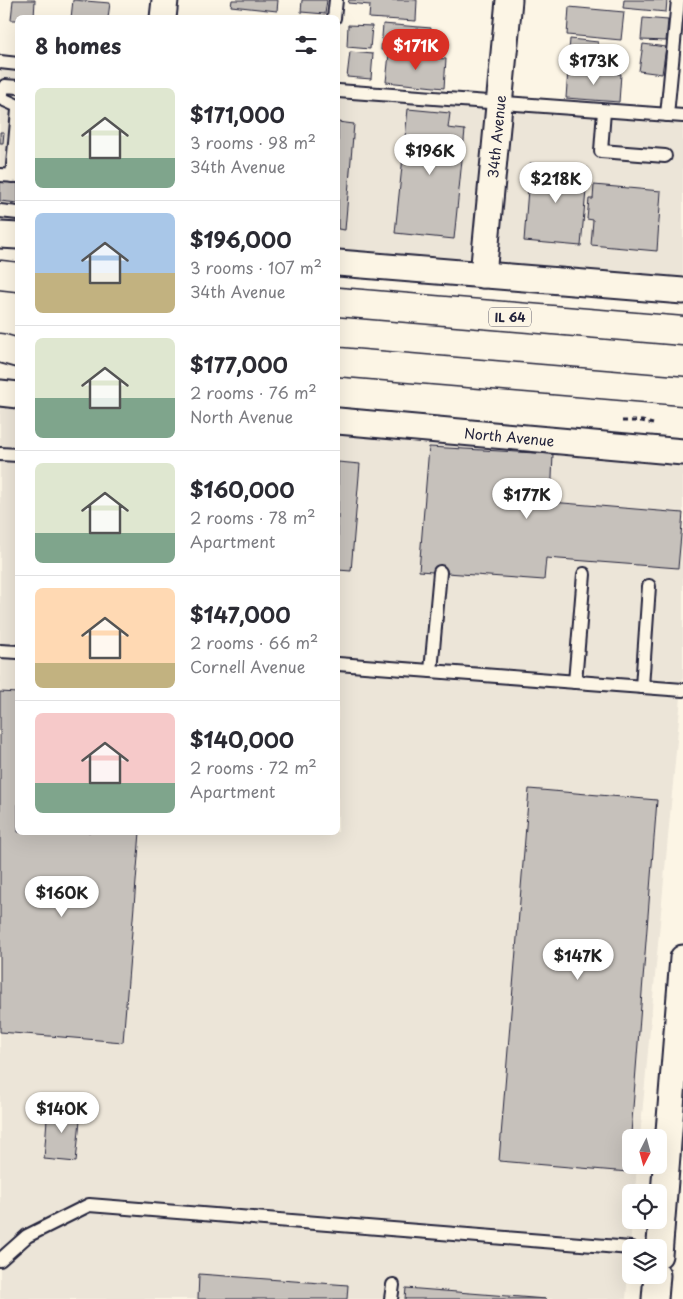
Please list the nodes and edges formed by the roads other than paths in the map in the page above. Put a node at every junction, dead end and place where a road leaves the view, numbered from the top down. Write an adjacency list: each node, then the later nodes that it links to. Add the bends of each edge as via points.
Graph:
1 (164, 0): 5 (street)
2 (336, 0): 6 (lane)
3 (509, 0): 13 (street, 34th Avenue)
4 (678, 0): 16 (lane)
5 (163, 15)
6 (334, 15)
7 (0, 62): 8 (lane)
8 (15, 64)
9 (15, 87): 11 (lane, via 5,86)
10 (340, 90): 13 (lane)
11 (0, 94)
12 (0, 98): 14 (lane)
13 (499, 103): 15 (lane); 26 (street, 34th Avenue)
14 (15, 105)
15 (604, 111): 16 (lane); 19 (lane, via 600,151)
16 (667, 115): 17 (lane)
17 (683, 116)
18 (15, 134): 20 (lane)
19 (665, 156)
20 (10, 175)
21 (0, 211): 22 (lane)
22 (15, 213)
23 (0, 235): 24 (street)
24 (15, 236)
25 (340, 263): 26 (street)
26 (483, 275): 29 (street)
27 (0, 276): 28 (main road)
28 (15, 277)
29 (683, 291)
30 (340, 302): 31 (main road, IL 64)
31 (683, 331)
32 (0, 335): 33 (main road)
33 (15, 336)
34 (0, 348): 35 (main road)
35 (15, 352)
36 (340, 362): 37 (main road)
37 (683, 391)
38 (0, 393): 39 (street)
39 (15, 394)
40 (340, 421): 41 (street, North Avenue)
41 (683, 452)
42 (0, 454): 43 (lane)
43 (15, 455)
44 (440, 572): 50 (lane)
45 (584, 574): 51 (lane)
46 (649, 586): 52 (lane)
47 (0, 651): 48 (lane)
48 (15, 652)
49 (340, 664): 50 (lane)
50 (431, 671): 51 (lane)
51 (575, 682): 52 (lane)
52 (642, 687): 53 (lane)
53 (683, 690)
54 (683, 967): 55 (street)
55 (678, 1083): 56 (street)
56 (660, 1239)
57 (622, 1247): 58 (lane, via 89,1205 27,1236)
58 (0, 1260)
59 (656, 1284): 62 (street)
60 (393, 1285): 61 (lane)
61 (391, 1299)
62 (655, 1299)

